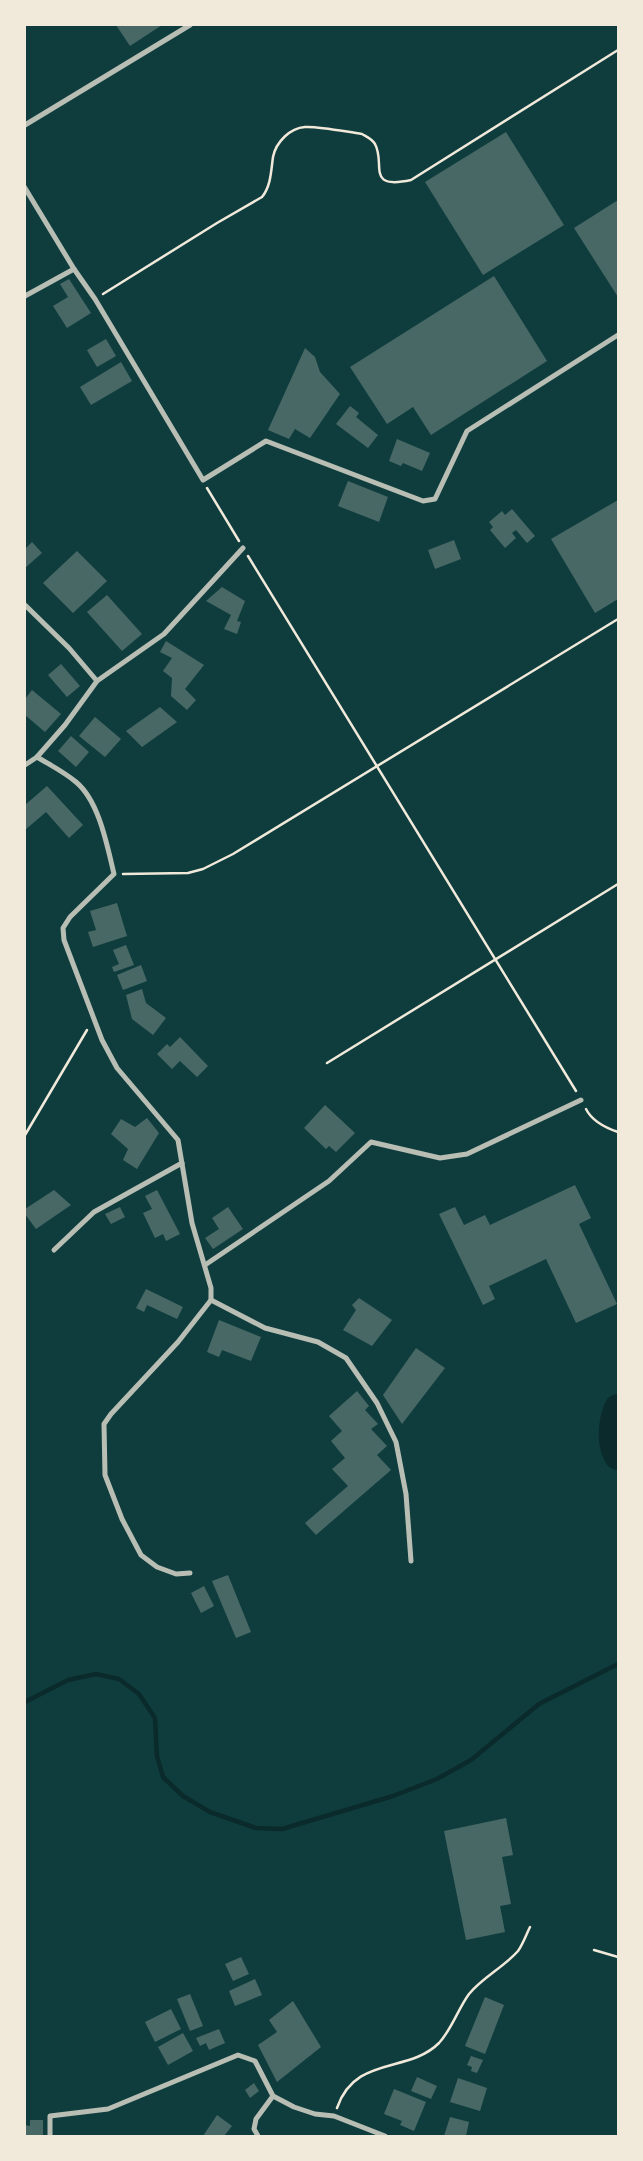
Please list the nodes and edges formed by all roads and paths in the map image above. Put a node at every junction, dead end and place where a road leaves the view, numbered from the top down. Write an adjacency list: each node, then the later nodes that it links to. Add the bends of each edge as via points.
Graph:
1 (190, 25): 3 (street)
2 (618, 50): 7 (path, via 411,180 397,183 384,180 379,173 376,145 362,134 305,127 292,131 274,153 267,191 262,197)
3 (25, 125)
4 (25, 188): 5 (street)
5 (74, 269): 6 (street); 7 (street)
6 (25, 296)
7 (95, 299): 9 (street)
8 (618, 335): 9 (street, via 467,431 436,499 422,501 266,441)
9 (203, 480): 10 (path)
10 (244, 548): 13 (street, via 164,634); 16 (path)
11 (25, 604): 13 (street)
12 (618, 619): 16 (path)
13 (97, 681): 14 (street, via 66,725)
14 (37, 757): 15 (street); 17 (street, via 76,782 91,800)
15 (25, 765)
16 (376, 767): 17 (path, via 249,845 203,869 175,875); 19 (path)
17 (114, 874): 20 (street, via 63,928 64,940)
18 (618, 884): 19 (path)
19 (495, 958): 21 (path); 22 (path)
20 (94, 1018): 24 (path); 25 (street, via 117,1068 178,1140)
21 (327, 1063)
22 (581, 1100): 23 (path, via 588,1114 606,1128); 27 (street, via 467,1154 440,1158 371,1142 329,1181)
23 (618, 1132)
24 (25, 1135)
25 (182, 1163): 26 (street, via 94,1212); 27 (street, via 192,1223)
26 (54, 1250)
27 (205, 1266): 28 (street)
28 (211, 1300): 29 (street, via 265,1328 318,1342 346,1358 377,1403 396,1442 406,1494); 30 (street, via 104,1424 105,1475 122,1519 141,1555 157,1567 176,1574)
29 (411, 1561)
30 (190, 1573)
31 (530, 1927): 35 (path, via 518,1951 468,1996 439,2043 425,2053 367,2073 351,2083 342,2094)
32 (594, 1950): 33 (path)
33 (618, 1957)
34 (273, 2096): 35 (street, via 315,2114); 37 (street, via 254,2061 238,2055 108,2109 50,2116); 38 (street, via 256,2119 254,2129)
35 (334, 2116): 36 (street)
36 (376, 2134): 39 (street)
37 (50, 2136)
38 (258, 2136)
39 (385, 2136)

